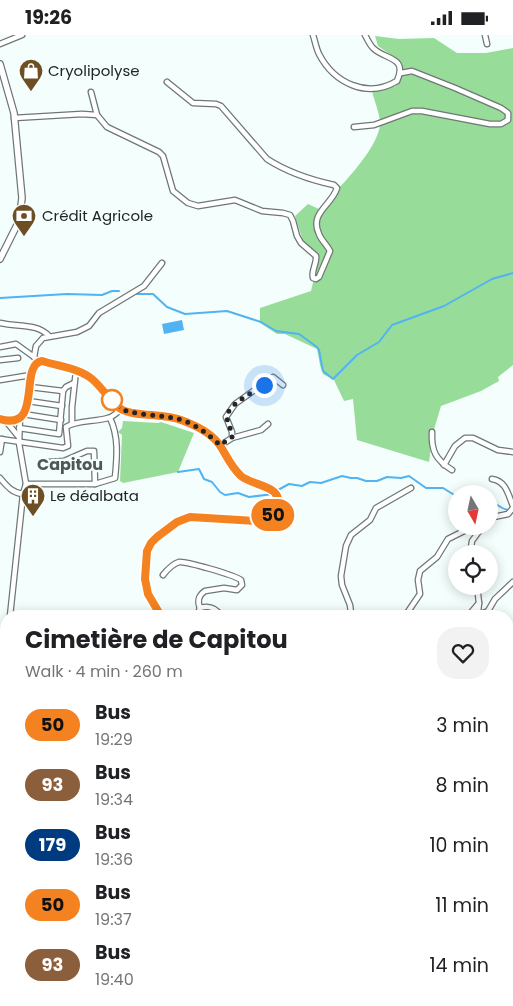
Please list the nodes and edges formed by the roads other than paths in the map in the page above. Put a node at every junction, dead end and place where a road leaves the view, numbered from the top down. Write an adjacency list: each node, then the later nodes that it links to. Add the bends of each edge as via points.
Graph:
1 (22, 35): 6 (street)
2 (313, 35): 8 (street, via 319,54 339,79 349,84 359,88 385,86 397,81)
3 (364, 35): 8 (street, via 373,48 393,58)
4 (485, 35): 5 (street)
5 (487, 44)
6 (0, 45)
7 (0, 64): 12 (street)
8 (401, 73): 13 (street, via 412,71 501,108 508,113 508,120 501,125 490,124 412,111 374,125)
9 (166, 82): 11 (street, via 193,103 221,107 267,159 337,188 317,217 318,234 330,251 316,279 312,275 316,256 297,237 290,215 262,211 235,200 198,207 188,203 173,191 160,152 107,127)
10 (91, 92): 11 (street)
11 (97, 115): 12 (street)
12 (14, 118): 14 (street, via 22,198 19,221)
13 (354, 127)
14 (0, 259)
15 (162, 263): 17 (street, via 144,286 98,313 89,326 77,332)
16 (0, 323): 17 (street, via 31,326)
17 (49, 336): 20 (street, via 36,346)
18 (0, 347): 20 (street, via 16,344)
19 (18, 357): 21 (street)
20 (34, 357): 22 (street)
21 (0, 360)
22 (38, 361): 23 (street); 24 (street, via 32,367)
23 (76, 371): 26 (street); 32 (street, via 92,379)
24 (31, 375): 25 (street); 28 (street)
25 (0, 380)
26 (74, 383): 29 (street); 37 (street)
27 (283, 385): 41 (street, via 273,377 235,404 226,417)
28 (30, 387): 29 (street); 30 (street)
29 (64, 391): 31 (street)
30 (28, 401): 31 (street); 33 (street)
31 (62, 406): 36 (street)
32 (121, 409): 34 (street); 44 (street, via 179,419 204,431)
33 (21, 416): 35 (street, via 13,421); 36 (street); 39 (street)
34 (110, 418): 37 (street); 53 (street, via 117,439 114,478)
35 (2, 420): 43 (street)
36 (60, 420): 39 (street, via 59,434)
37 (72, 423): 43 (street, via 66,427 68,446 63,448)
38 (268, 424): 41 (street, via 261,430)
39 (19, 429): 43 (street)
40 (432, 432): 48 (street, via 435,456)
41 (232, 437): 44 (street)
42 (1, 439): 43 (street); 45 (street)
43 (19, 440): 52 (street)
44 (220, 445): 65 (street, via 240,475 273,490 278,497 277,507 268,520 190,517 157,537 147,551 145,579 148,594)
45 (0, 452)
46 (513, 452): 48 (street, via 464,438)
47 (49, 462): 53 (street, via 64,461 94,451)
48 (444, 465): 49 (street)
49 (452, 470)
50 (0, 478): 55 (street, via 15,493)
51 (492, 479): 56 (street, via 504,485)
52 (26, 484): 53 (street); 55 (street)
53 (95, 484)
54 (411, 488): 67 (street, via 376,508 370,519 351,535 341,576)
55 (23, 494): 64 (street)
56 (513, 507): 57 (street, via 508,513)
57 (498, 516)
58 (456, 535): 68 (street, via 448,539 437,557 420,571 420,594)
59 (162, 575): 63 (street, via 175,564 184,562 241,580 242,585 237,590 205,591 199,599)
60 (513, 582): 71 (street)
61 (478, 595): 62 (street)
62 (479, 603): 69 (street); 70 (street)
63 (200, 608): 66 (street, via 207,606)
64 (11, 610)
65 (157, 610)
66 (216, 610)
67 (351, 610)
68 (409, 610)
69 (473, 610)
70 (478, 610)
71 (489, 610)

